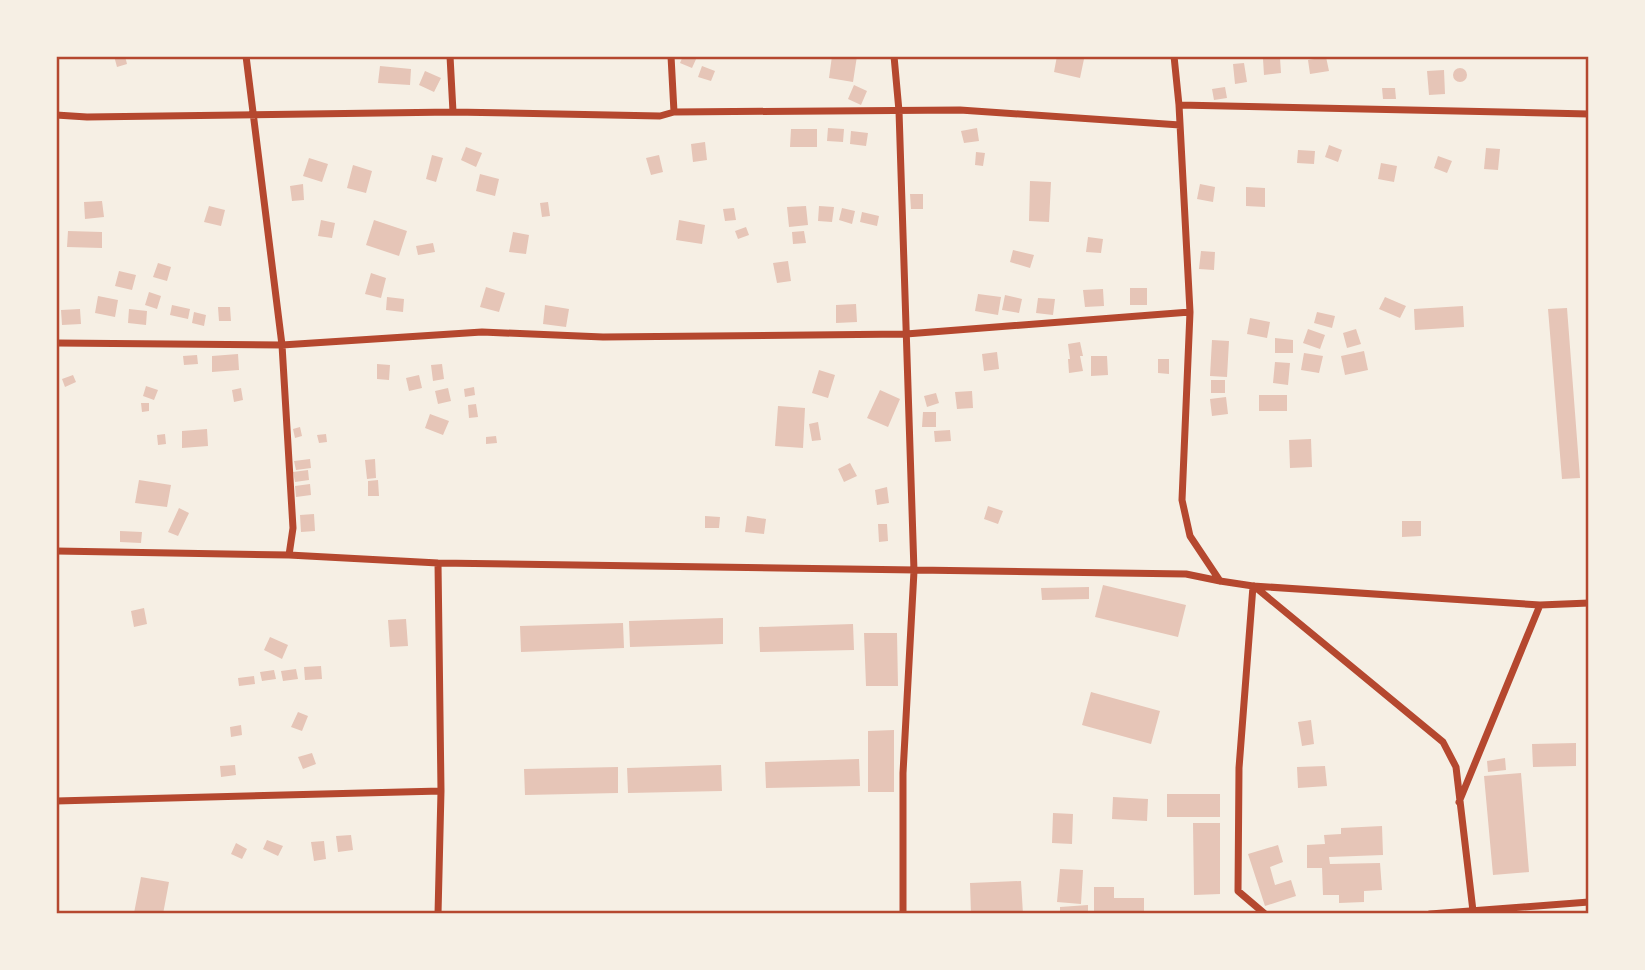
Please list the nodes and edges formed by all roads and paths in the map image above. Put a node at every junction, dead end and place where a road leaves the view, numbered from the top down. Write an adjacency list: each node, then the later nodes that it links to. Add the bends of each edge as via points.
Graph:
1 (246, 56): 12 (street)
2 (450, 56): 7 (street)
3 (671, 56): 9 (street)
4 (894, 56): 8 (street)
5 (1174, 56): 6 (street)
6 (1180, 105): 10 (street); 13 (street)
7 (453, 111): 9 (street, via 660,117); 12 (street)
8 (899, 111): 9 (street); 13 (street, via 960,110); 15 (street)
9 (674, 113)
10 (1589, 114)
11 (56, 116): 12 (street)
12 (254, 116): 17 (street)
13 (1180, 125): 14 (street)
14 (1190, 312): 15 (street); 22 (street, via 1182,499 1190,536)
15 (906, 334): 17 (street, via 603,337 482,332); 21 (street)
16 (56, 343): 17 (street)
17 (282, 345): 19 (street, via 293,528)
18 (56, 551): 19 (street)
19 (289, 555): 20 (street)
20 (438, 563): 21 (street); 26 (street)
21 (914, 571): 22 (street, via 1186,574); 33 (street, via 903,773)
22 (1220, 581): 23 (street)
23 (1254, 586): 25 (street); 28 (street, via 1443,742 1456,767); 34 (street, via 1239,768 1238,891)
24 (1589, 603): 25 (street)
25 (1540, 605): 28 (street)
26 (441, 791): 27 (street); 32 (street)
27 (56, 801)
28 (1459, 803): 30 (street)
29 (1589, 902): 31 (street)
30 (1473, 911): 31 (street); 35 (street)
31 (1513, 911)
32 (438, 914)
33 (903, 914)
34 (1265, 914)
35 (1430, 914)

